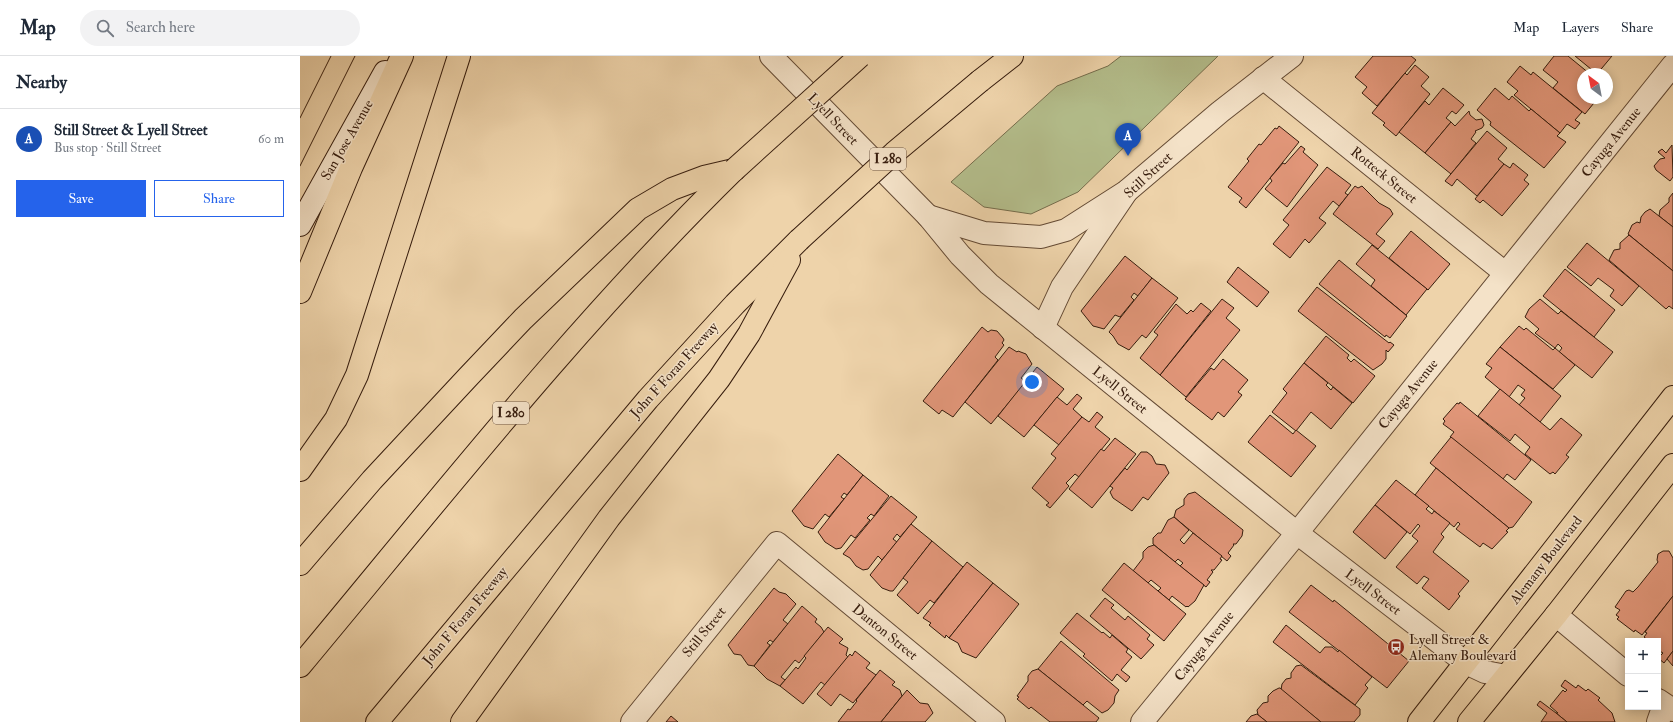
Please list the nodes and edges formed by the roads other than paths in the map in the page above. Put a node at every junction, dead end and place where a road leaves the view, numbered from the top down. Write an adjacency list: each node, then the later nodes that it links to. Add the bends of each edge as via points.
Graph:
1 (395, 56): 13 (street, San Jose Avenue)
2 (402, 56): 16 (main road, via 351,168)
3 (459, 56): 20 (main road, via 357,375 336,419)
4 (771, 56): 12 (street, Lyell Street)
5 (860, 56): 10 (main road, I 280, bridge)
6 (1012, 56): 14 (main road, John F Foran Freeway / I 280, bridge, via 894,153)
7 (1292, 56): 9 (street, Still Street)
8 (1673, 65): 15 (street, Cayuga Avenue)
9 (1263, 78): 11 (street, Still Street); 15 (street, Rotteck Street)
10 (734, 170): 23 (main road, via 704,177 672,189 638,209 523,319 372,480); 26 (main road, I 280, via 654,250 570,343)
11 (1127, 191): 12 (street, via 1066,230 1041,237 984,233); 17 (street, Still Street, via 1062,287)
12 (928, 216): 17 (street, Lyell Street, via 960,255 989,284)
13 (300, 225)
14 (799, 240): 29 (main road, John F Foran Freeway / I 280, via 735,304 648,399); 30 (main road, via 749,334 719,379 609,518)
15 (1505, 273): 21 (street, Cayuga Avenue)
16 (300, 292)
17 (1043, 328): 21 (street, Lyell Street)
18 (1673, 397): 25 (main road, Alemany Boulevard)
19 (1673, 465): 24 (main road)
20 (300, 470)
21 (1297, 533): 25 (street, Lyell Street); 33 (street, Cayuga Avenue)
22 (776, 542): 31 (street, Still Street); 32 (street, Danton Street)
23 (300, 564)
24 (1556, 615): 27 (street); 28 (main road)
25 (1466, 663): 28 (street, Lyell Street, via 1485,672); 34 (main road, Alemany Boulevard)
26 (300, 666)
27 (1627, 674)
28 (1506, 676): 35 (main road)
29 (377, 722)
30 (462, 722)
31 (632, 722)
32 (994, 722)
33 (1142, 722)
34 (1419, 722)
35 (1469, 722)

